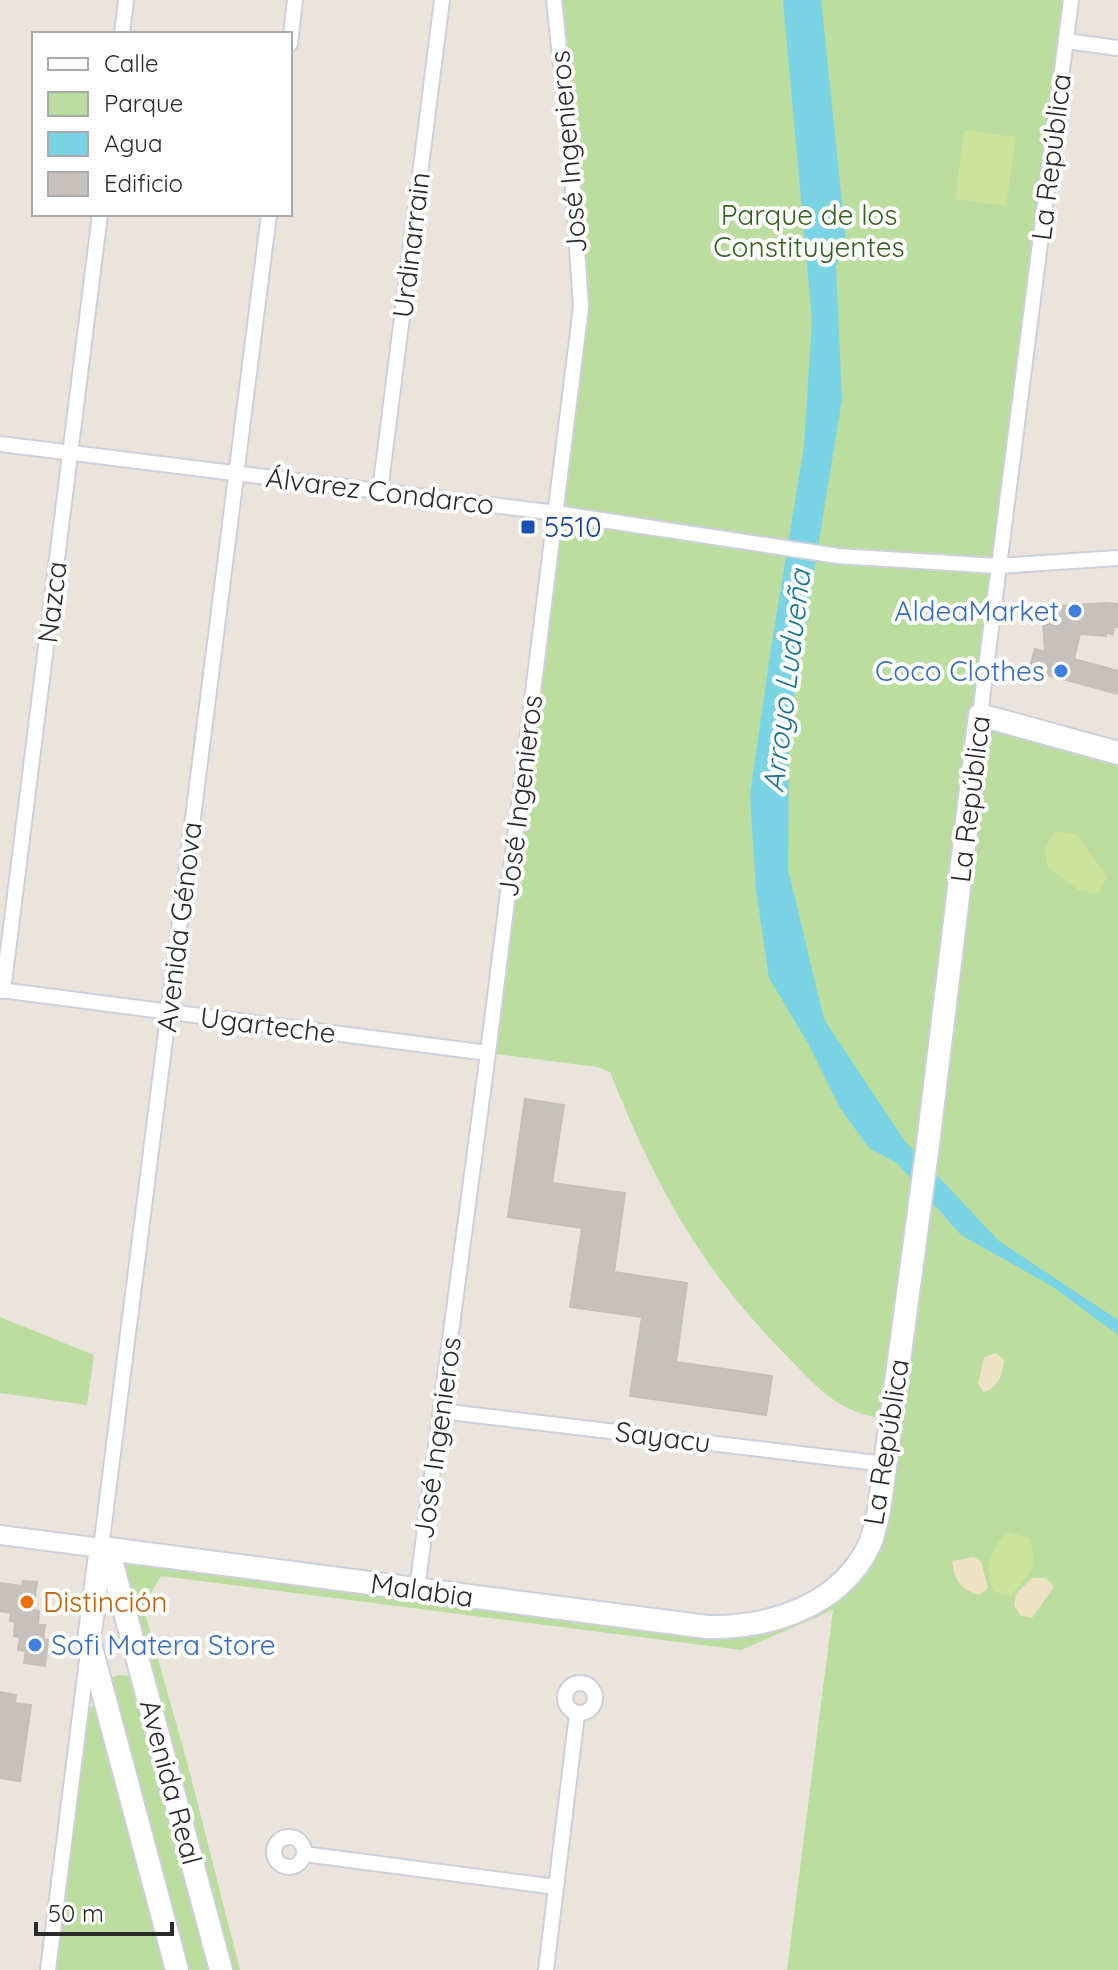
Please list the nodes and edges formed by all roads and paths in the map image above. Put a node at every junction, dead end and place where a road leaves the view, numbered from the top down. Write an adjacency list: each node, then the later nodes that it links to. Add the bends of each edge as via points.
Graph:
1 (126, 0): 6 (street)
2 (295, 0): 7 (street)
3 (442, 0): 15 (street, Urdinarrain)
4 (554, 0): 16 (street, José Ingenieros, via 581,307)
5 (1071, 0): 8 (street, La República)
6 (122, 32)
7 (291, 32)
8 (1066, 41): 9 (street); 18 (street, La República)
9 (1118, 48)
10 (100, 216): 13 (street, Nazca)
11 (269, 216): 14 (street, Avenida Génova)
12 (0, 444): 13 (street, Álvarez Condarco)
13 (70, 452): 14 (street, Álvarez Condarco); 21 (street, Nazca)
14 (236, 473): 15 (street, Álvarez Condarco); 22 (street, Avenida Génova)
15 (380, 491): 16 (street, Álvarez Condarco)
16 (556, 513): 18 (street, Álvarez Condarco, via 838,556); 23 (street, José Ingenieros)
17 (1118, 558): 18 (street, Álvarez Condarco)
18 (998, 566): 19 (street, La República)
19 (980, 715): 20 (main road); 25 (main road, La República)
20 (1118, 753)
21 (2, 991): 22 (street, Ugarteche)
22 (168, 1012): 23 (street, Ugarteche); 27 (street, Avenida Génova)
23 (488, 1053): 24 (street, José Ingenieros)
24 (441, 1411): 25 (street, Sayacu); 29 (street, José Ingenieros)
25 (885, 1464): 28 (main road, La República, via 869,1545)
26 (0, 1535): 27 (street, Malabia)
27 (104, 1548): 29 (main road, Malabia); 30 (main road, Avenida Real); 31 (main road, Avenida Génova)
28 (837, 1587): 29 (main road, Malabia, via 786,1616 733,1627)
29 (417, 1589)
30 (131, 1632): 31 (main road); 37 (main road, Avenida Real)
31 (89, 1640): 35 (street, Avenida Génova); 36 (main road, Avenida Real)
32 (577, 1714): 34 (street)
33 (304, 1854): 34 (street)
34 (556, 1887): 38 (street)
35 (48, 1970)
36 (177, 1970)
37 (221, 1970)
38 (546, 1970)

